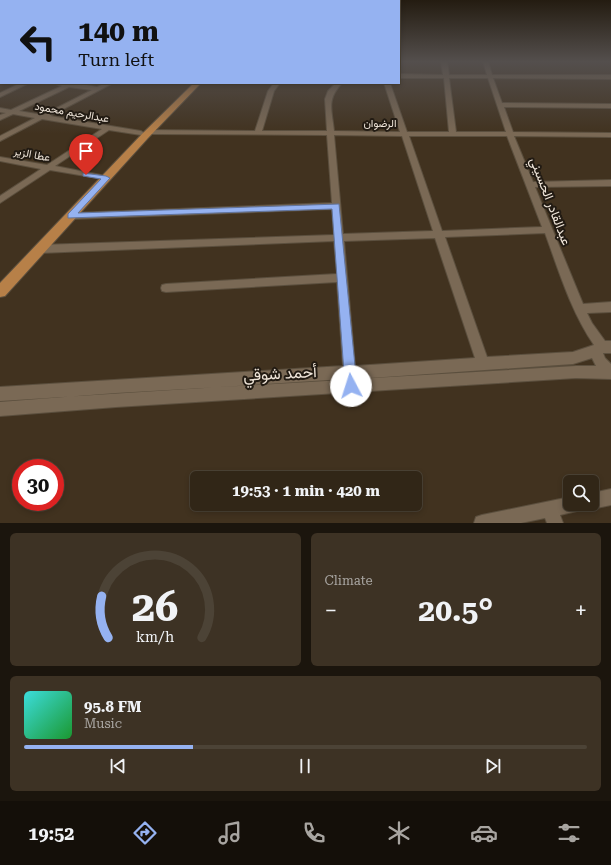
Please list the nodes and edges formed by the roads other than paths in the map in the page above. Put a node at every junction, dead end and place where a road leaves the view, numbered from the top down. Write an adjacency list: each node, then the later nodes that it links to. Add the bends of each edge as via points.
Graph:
1 (21, 85): 13 (street)
2 (67, 85): 17 (street)
3 (78, 85): 12 (street)
4 (105, 85): 12 (street)
5 (189, 85): 22 (main road)
6 (195, 85): 22 (main road)
7 (275, 85): 21 (street)
8 (335, 85): 23 (street, via 328,98)
9 (388, 85): 24 (street)
10 (448, 85): 25 (street)
11 (493, 85): 14 (street, عبدالقادر الحسيني)
12 (98, 89): 18 (street)
13 (0, 95)
14 (500, 105): 15 (street); 26 (street, عبدالقادر الحسيني)
15 (611, 106)
16 (0, 110): 17 (street, عبدالرحيم محمود)
17 (13, 112): 18 (street, عبدالرحيم محمود); 19 (street)
18 (43, 117): 20 (street, عبدالرحيم محمود); 28 (street)
19 (0, 118)
20 (107, 128): 22 (street, عبدالرحيم محمود); 30 (street)
21 (258, 132): 22 (street, الرضوان); 23 (street, الرضوان)
22 (145, 133): 31 (main road)
23 (330, 133): 24 (street, الرضوان); 35 (street)
24 (405, 134): 25 (street, الرضوان); 38 (street)
25 (453, 134): 26 (street, الرضوان)
26 (510, 134): 27 (street, الرضوان); 33 (street, عبدالقادر الحسيني)
27 (611, 135)
28 (0, 138)
29 (0, 159): 30 (street, عطا الزير)
30 (47, 168): 31 (street, عطا الزير); 34 (street)
31 (102, 177): 36 (main road); 42 (main road)
32 (611, 183): 33 (street)
33 (530, 185): 37 (street, عبدالقادر الحسيني)
34 (0, 200)
35 (336, 206): 36 (street); 39 (street)
36 (70, 216): 40 (main road)
37 (548, 230): 38 (street); 46 (street, عبدالقادر الحسيني)
38 (439, 234): 39 (street); 48 (street)
39 (338, 238): 40 (street); 41 (street)
40 (40, 249): 44 (main road)
41 (341, 278): 43 (street); 49 (street)
42 (0, 279)
43 (166, 288)
44 (0, 292)
45 (611, 307): 46 (street)
46 (579, 309): 47 (street, عبدالقادر الحسيني)
47 (603, 348): 48 (street, أحمد شوقي, via 573,358); 50 (street, عبدالقادر الحسيني, via 599,361)
48 (483, 363): 49 (street, أحمد شوقي)
49 (350, 372): 51 (street); 52 (street, أحمد شوقي)
50 (611, 372): 51 (street, أحمد شوقي)
51 (351, 386): 53 (street, أحمد شوقي)
52 (0, 394)
53 (0, 409)
54 (611, 497): 55 (street)
55 (599, 499)
56 (563, 510): 57 (street)
57 (552, 516): 58 (street)
58 (482, 523)

